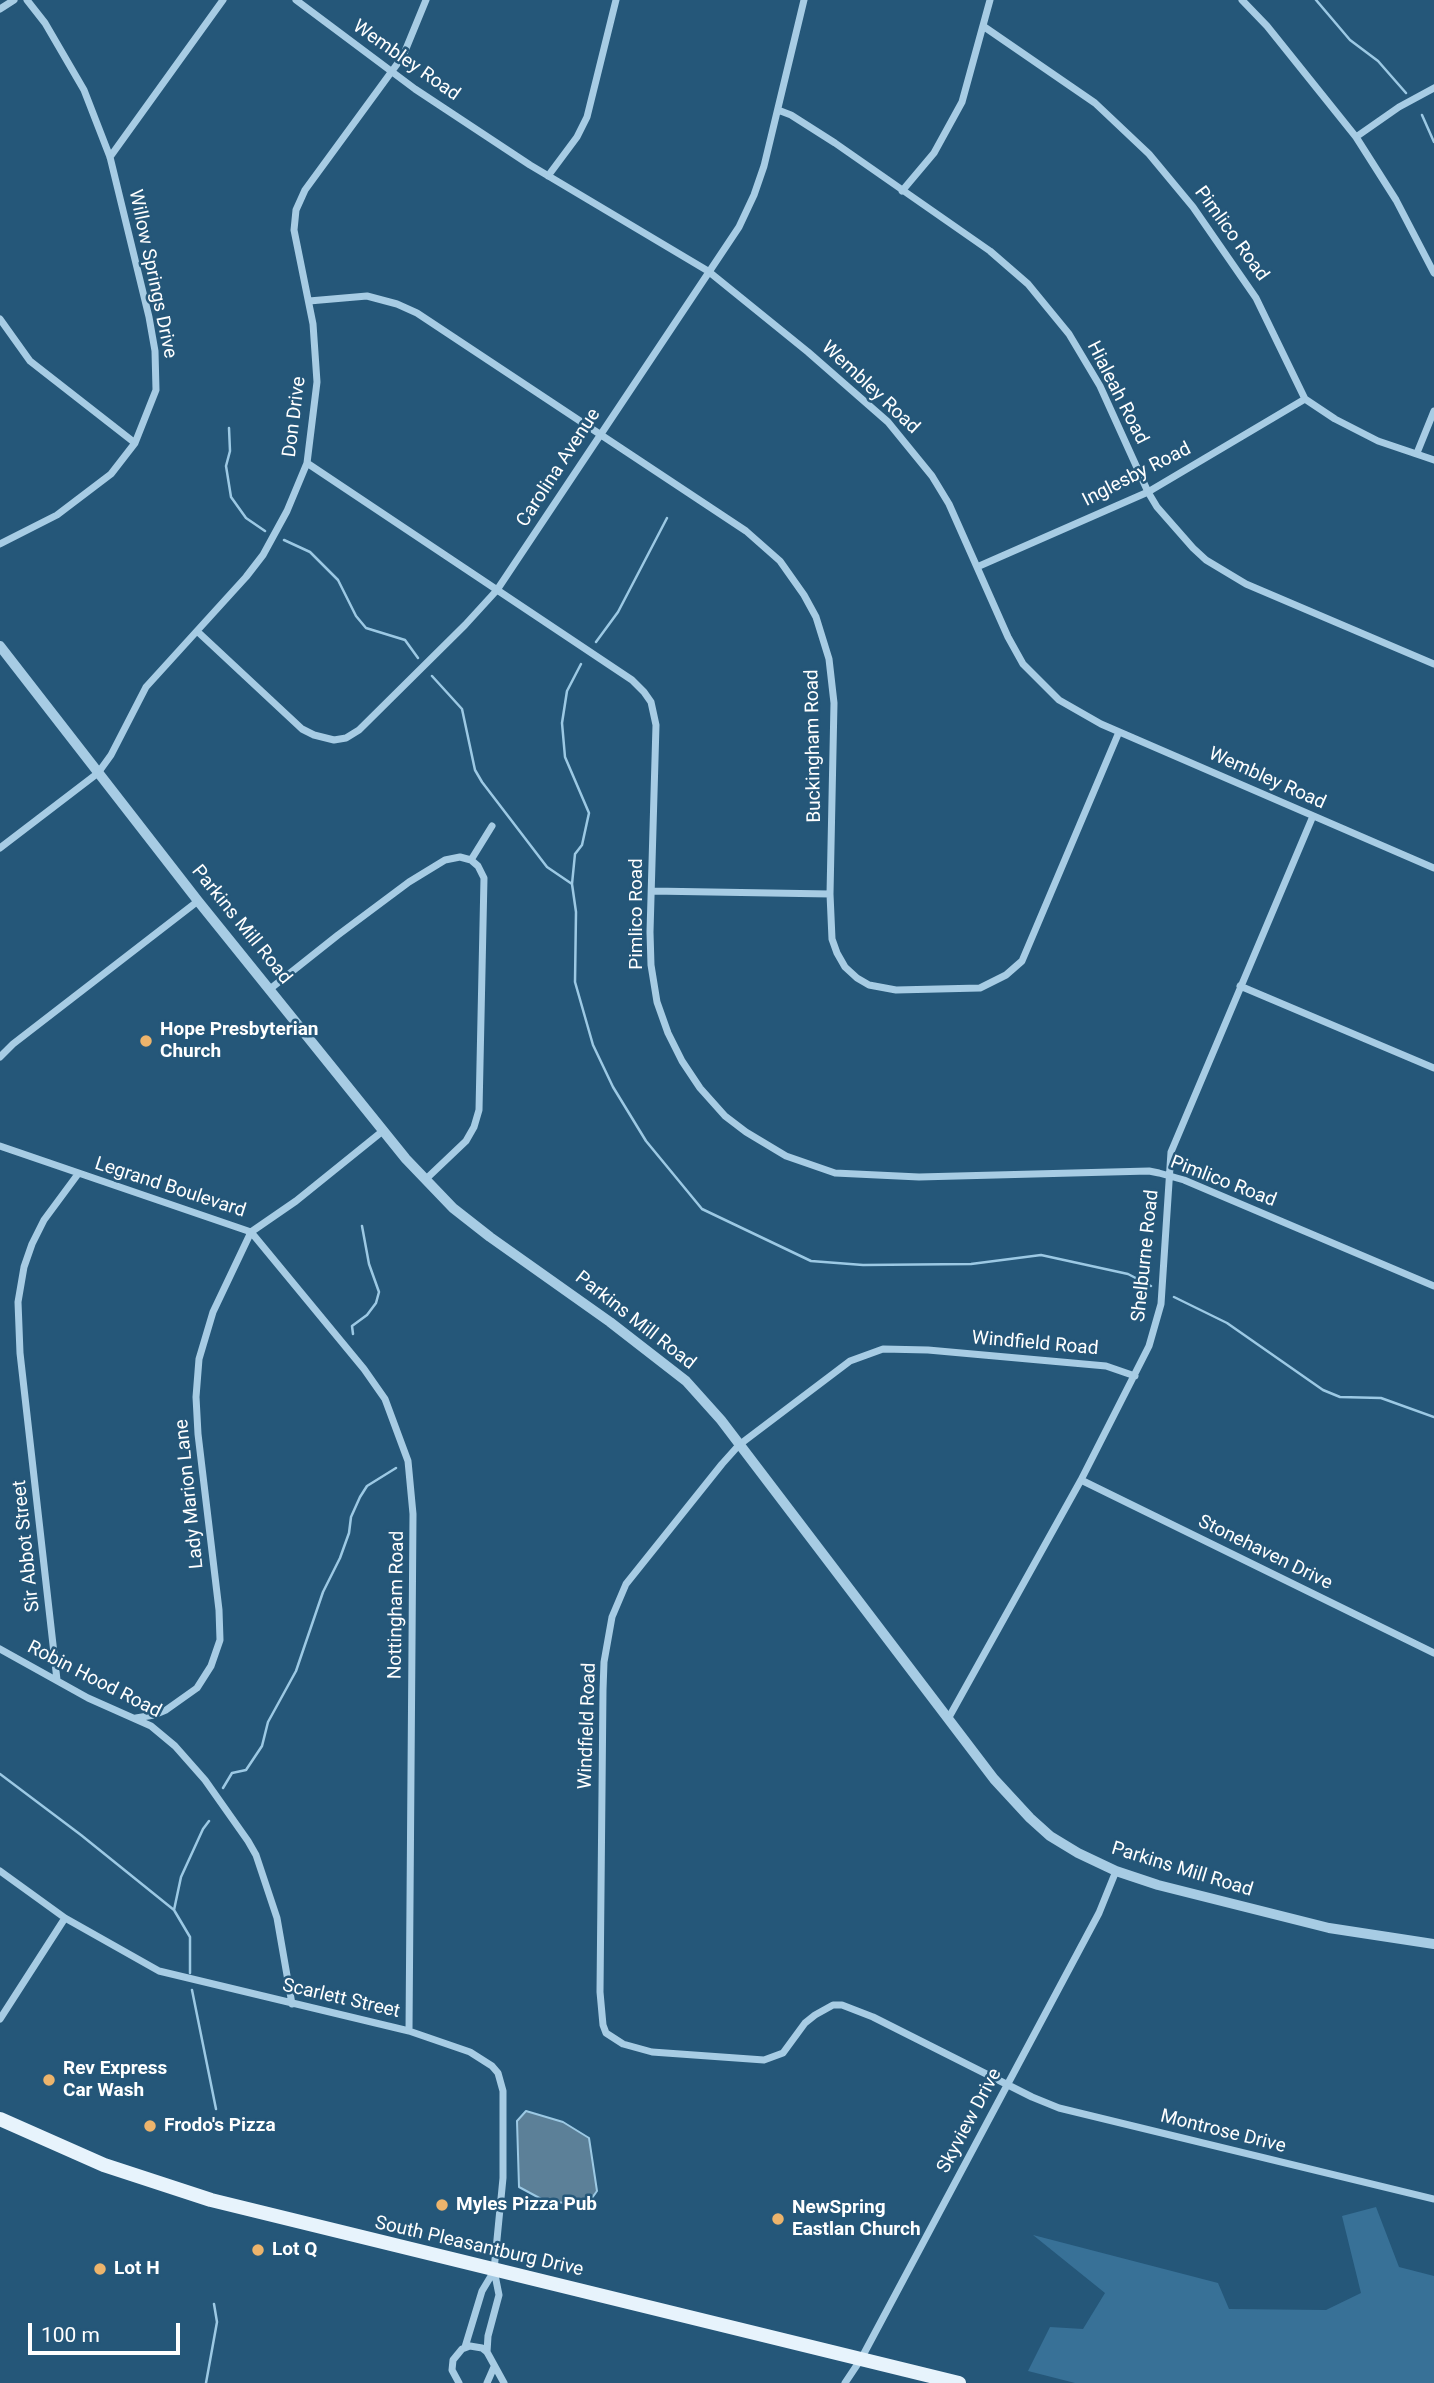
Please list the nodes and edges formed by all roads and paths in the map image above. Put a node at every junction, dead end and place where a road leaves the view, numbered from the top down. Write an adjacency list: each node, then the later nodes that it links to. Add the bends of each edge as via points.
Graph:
1 (14, 0): 10 (street)
2 (27, 0): 16 (street, Willow Springs Drive, via 84,90)
3 (223, 0): 16 (street)
4 (296, 0): 12 (street, Wembley Road)
5 (426, 0): 12 (street, Don Drive)
6 (616, 0): 17 (street, via 587,117)
7 (804, 0): 14 (street, Carolina Avenue)
8 (990, 0): 11 (street)
9 (1241, 0): 15 (street)
10 (0, 9)
11 (984, 26): 18 (street, via 952,124); 23 (street, Pimlico Road, via 1095,103 1149,154 1194,207 1256,298)
12 (391, 73): 17 (street, Wembley Road); 21 (street, Don Drive, via 305,190 296,211 294,230)
13 (1434, 88): 15 (street)
14 (778, 110): 18 (street, Hialeah Road); 19 (street, Carolina Avenue, via 754,195 739,227)
15 (1356, 137): 20 (street)
16 (110, 157): 26 (street, Willow Springs Drive, via 155,351 156,390)
17 (548, 176): 19 (street, Wembley Road)
18 (902, 191): 30 (street, Hialeah Road, via 1016,272 1057,318 1100,386)
19 (708, 271): 25 (street, Carolina Avenue); 32 (street, Wembley Road, via 896,430 932,476)
20 (1434, 273)
21 (309, 301): 25 (street, Buckingham Road, via 368,296 417,313); 29 (street, Don Drive, via 317,382)
22 (0, 319): 26 (street, via 30,361)
23 (1305, 400): 27 (street, via 1360,433); 30 (street, Inglesby Road)
24 (1434, 411): 27 (street)
25 (600, 434): 33 (street, Carolina Avenue); 45 (street, Buckingham Road, via 767,548 804,594 816,617 829,659 834,703)
26 (135, 443): 31 (street, Willow Springs Drive, via 89,493)
27 (1417, 453): 28 (street)
28 (1434, 460)
29 (307, 463): 33 (street, Pimlico Road); 34 (street, Don Drive, via 263,555)
30 (1148, 492): 32 (street, Inglesby Road); 36 (street, Hialeah Road, via 1193,548 1225,574)
31 (0, 544)
32 (977, 567): 37 (street, Wembley Road, via 1023,664 1069,706)
33 (497, 590): 34 (street, Carolina Avenue, via 359,730 334,740 302,729); 44 (street, Pimlico Road, via 632,680 651,702 656,725)
34 (198, 632): 38 (street, Don Drive, via 146,687)
35 (0, 646): 38 (street, Parkins Mill Road)
36 (1434, 664)
37 (1119, 732): 39 (street, Wembley Road); 45 (street, Buckingham Road, via 1022,961 993,983 981,988 896,990 869,985 845,967 837,953)
38 (99, 773): 41 (street, Don Drive); 46 (street, Parkins Mill Road)
39 (1312, 816): 43 (street, Wembley Road); 47 (street, Shelburne Road)
40 (492, 826): 42 (street)
41 (0, 848)
42 (471, 860): 48 (street, via 444,860 409,882); 55 (street, via 484,878 479,1110 466,1141)
43 (1434, 868)
44 (652, 891): 45 (street); 54 (street, Pimlico Road, via 651,965 668,1033 700,1088 725,1116 776,1151 835,1173 919,1177 1149,1171)
45 (830, 894)
46 (198, 901): 48 (street, Parkins Mill Road); 49 (street)
47 (1240, 986): 50 (street); 54 (street, Shelburne Road, via 1171,1152)
48 (270, 989): 51 (street, Parkins Mill Road)
49 (0, 1056)
50 (1434, 1068)
51 (384, 1130): 55 (street, Parkins Mill Road); 56 (street, Legrand Boulevard)
52 (0, 1146): 53 (street, Legrand Boulevard)
53 (78, 1174): 56 (street, Legrand Boulevard); 63 (street, Sir Abbot Street, via 32,1244 17,1310)
54 (1170, 1176): 57 (street, Pimlico Road); 58 (street, Shelburne Road, via 1161,1304)
55 (425, 1180): 59 (street, Parkins Mill Road, via 490,1237 667,1364)
56 (251, 1232): 64 (street, Lady Marion Lane, via 213,1312 199,1359 196,1397 220,1640 197,1688 166,1710); 72 (street, Nottingham Road, via 385,1399 408,1461 413,1514)
57 (1434, 1286)
58 (1135, 1376): 59 (street, Windfield Road, via 1106,1366 883,1349 850,1361); 60 (street, Shelburne Road)
59 (739, 1445): 65 (street, Parkins Mill Road); 73 (street, Windfield Road, via 626,1584 612,1618 603,1690 600,1978 606,2033 623,2044 652,2052 764,2060 783,2053 815,2015 842,2005)
60 (1082, 1480): 62 (street, Stonehaven Drive); 65 (street, Shelburne Road)
61 (0, 1649): 63 (street, Robin Hood Road)
62 (1434, 1653)
63 (57, 1680): 64 (street, Robin Hood Road)
64 (136, 1718): 70 (street, Robin Hood Road, via 161,1733 205,1780 248,1841 277,1918)
65 (948, 1719): 67 (street, Parkins Mill Road, via 1030,1818 1077,1853)
66 (0, 1871): 68 (street, Scarlett Street)
67 (1116, 1871): 69 (street, Parkins Mill Road, via 1329,1928); 73 (street, Skyview Drive, via 1099,1913)
68 (65, 1917): 70 (street, Scarlett Street, via 159,1971); 71 (street)
69 (1434, 1944)
70 (292, 2004): 72 (street, Scarlett Street)
71 (0, 2019)
72 (409, 2031): 76 (street, Scarlett Street, via 470,2052 498,2073 504,2104 503,2178)
73 (1008, 2083): 75 (street, Montrose Drive, via 1059,2108); 79 (street, Skyview Drive)
74 (0, 2119): 76 (main road, South Pleasantburg Drive, via 104,2165 211,2200)
75 (1434, 2199)
76 (494, 2270): 77 (street, via 482,2291); 78 (street, via 499,2295); 79 (main road, South Pleasantburg Drive)
77 (465, 2347): 78 (street, via 477,2346); 81 (street, via 451,2367)
78 (487, 2352): 80 (street)
79 (861, 2359): 84 (street, Skyview Drive); 85 (main road, South Pleasantburg Drive)
80 (494, 2366): 82 (street); 83 (street)
81 (459, 2383)
82 (487, 2383)
83 (504, 2383)
84 (845, 2383)
85 (959, 2383)

